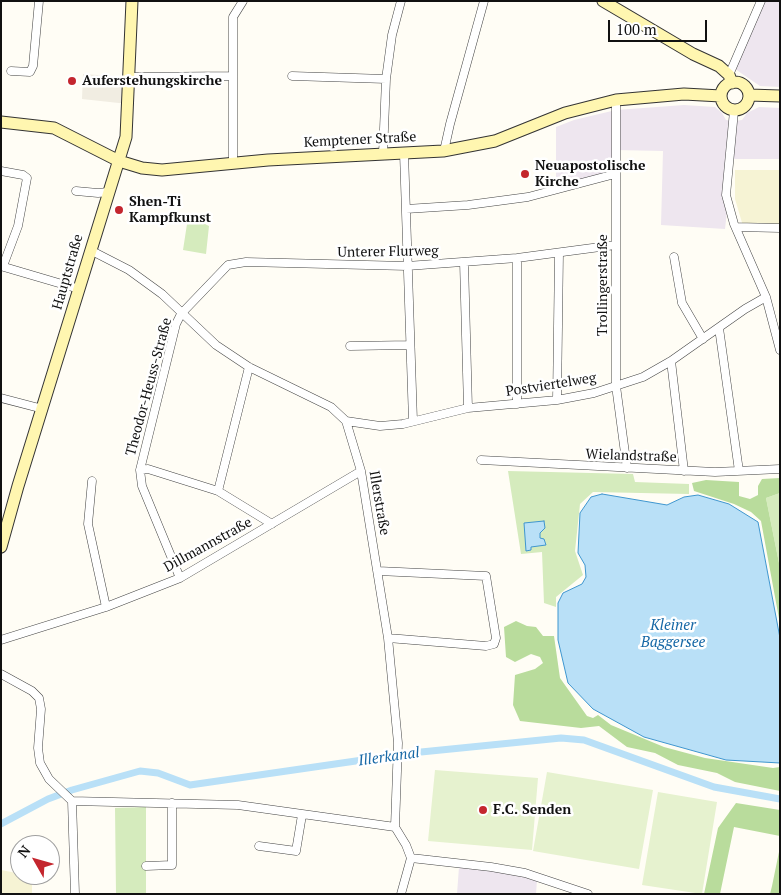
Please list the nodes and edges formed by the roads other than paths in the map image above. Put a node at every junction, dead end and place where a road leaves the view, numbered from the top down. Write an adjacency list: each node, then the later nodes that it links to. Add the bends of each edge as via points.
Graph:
1 (39, 1): 8 (street, via 33,66 30,72)
2 (132, 1): 11 (main road, Hauptstraße)
3 (243, 1): 9 (street, via 233,17)
4 (401, 1): 12 (street)
5 (484, 1): 20 (street)
6 (603, 1): 13 (main road, via 719,66)
7 (761, 1): 13 (street)
8 (11, 70)
9 (233, 76): 11 (street); 24 (street)
10 (292, 76): 12 (street)
11 (128, 77): 23 (main road, Hauptstraße, via 126,137)
12 (386, 79): 22 (street)
13 (731, 79): 14 (main road, via 743,85); 15 (main road)
14 (749, 95): 16 (main road); 18 (main road, via 745,106)
15 (721, 96): 17 (main road, Kemptener Straße, via 684,94); 18 (main road, via 724,105)
16 (780, 96)
17 (616, 100): 20 (main road, Kemptener Straße, via 565,113 495,141); 26 (street, Trollingerstraße)
18 (734, 110): 30 (street, via 726,195)
19 (1, 122): 23 (main road, Kemptener Straße, via 54,128)
20 (444, 151): 21 (main road, Kemptener Straße)
21 (404, 153): 22 (main road, Kemptener Straße); 29 (street)
22 (383, 154): 24 (main road, Kemptener Straße)
23 (119, 161): 24 (main road, Kemptener Straße, via 162,170); 28 (main road, Hauptstraße)
24 (233, 163)
25 (1, 171): 38 (street, via 23,174 27,178 18,226)
26 (615, 174): 29 (street, via 528,197); 32 (street, Trollingerstraße)
27 (76, 190): 28 (street)
28 (108, 192): 33 (main road, Hauptstraße)
29 (406, 209): 39 (street)
30 (736, 227): 31 (street); 41 (street)
31 (780, 228)
32 (615, 245): 34 (street, Unterer Flurweg); 50 (street, Trollingerstraße)
33 (90, 250): 40 (main road, Hauptstraße); 42 (street, via 129,270 162,294)
34 (559, 253): 36 (street, Unterer Flurweg); 52 (street)
35 (674, 257): 44 (street, via 682,303)
36 (517, 258): 37 (street, Unterer Flurweg); 53 (street)
37 (464, 262): 39 (street, Unterer Flurweg); 54 (street)
38 (2, 266): 40 (street)
39 (407, 266): 42 (street, Unterer Flurweg, via 236,262 222,270); 45 (street)
40 (79, 289): 55 (main road, Hauptstraße)
41 (766, 297): 43 (street, Postviertelweg); 47 (street)
42 (181, 314): 49 (street, via 216,345); 61 (street, Theodor-Heuss-Straße)
43 (720, 328): 44 (street, Postviertelweg); 64 (street)
44 (703, 339): 48 (street, Postviertelweg)
45 (410, 345): 46 (street); 57 (street)
46 (350, 346)
47 (780, 350)
48 (671, 361): 50 (street, Postviertelweg, via 643,377); 63 (street)
49 (249, 367): 56 (street, via 331,407); 66 (street)
50 (616, 386): 52 (street, Postviertelweg, via 594,394); 59 (street, Trollingerstraße)
51 (1, 398): 55 (street)
52 (557, 400): 53 (street, Postviertelweg)
53 (517, 404): 54 (street, Postviertelweg)
54 (468, 408): 57 (street, Postviertelweg)
55 (43, 409): 68 (main road, Hauptstraße)
56 (346, 421): 57 (street, Postviertelweg, via 380,426); 62 (street, Illerstraße)
57 (413, 421)
58 (481, 460): 59 (street, Wielandstraße)
59 (627, 468): 63 (street, Wielandstraße)
60 (780, 469): 64 (street, Wielandstraße)
61 (140, 470): 66 (street, via 148,469); 70 (street, Theodor-Heuss-Straße, via 142,486)
62 (361, 471): 67 (street, Dillmannstraße); 69 (street, Illerstraße)
63 (684, 471): 64 (street, Wielandstraße)
64 (738, 471)
65 (92, 481): 71 (street, via 88,524)
66 (218, 491): 67 (street)
67 (272, 524): 70 (street, Dillmannstraße)
68 (1, 547)
69 (378, 571): 72 (street, Illerstraße); 72 (street, via 486,576 496,638 494,644 486,646)
70 (180, 578): 71 (street, Dillmannstraße)
71 (106, 607): 73 (street, Dillmannstraße)
72 (388, 638): 78 (street, Illerstraße, via 398,743)
73 (1, 640)
74 (1, 674): 75 (street, via 39,698 40,763 49,779)
75 (71, 800): 76 (street); 82 (street)
76 (172, 803): 77 (street, via 238,804); 81 (street, via 172,865)
77 (302, 815): 78 (street); 79 (street, via 296,851)
78 (395, 827): 80 (street)
79 (260, 846)
80 (411, 858): 83 (street); 84 (street, via 526,873)
81 (146, 866)
82 (75, 894)
83 (402, 894)
84 (588, 894)

